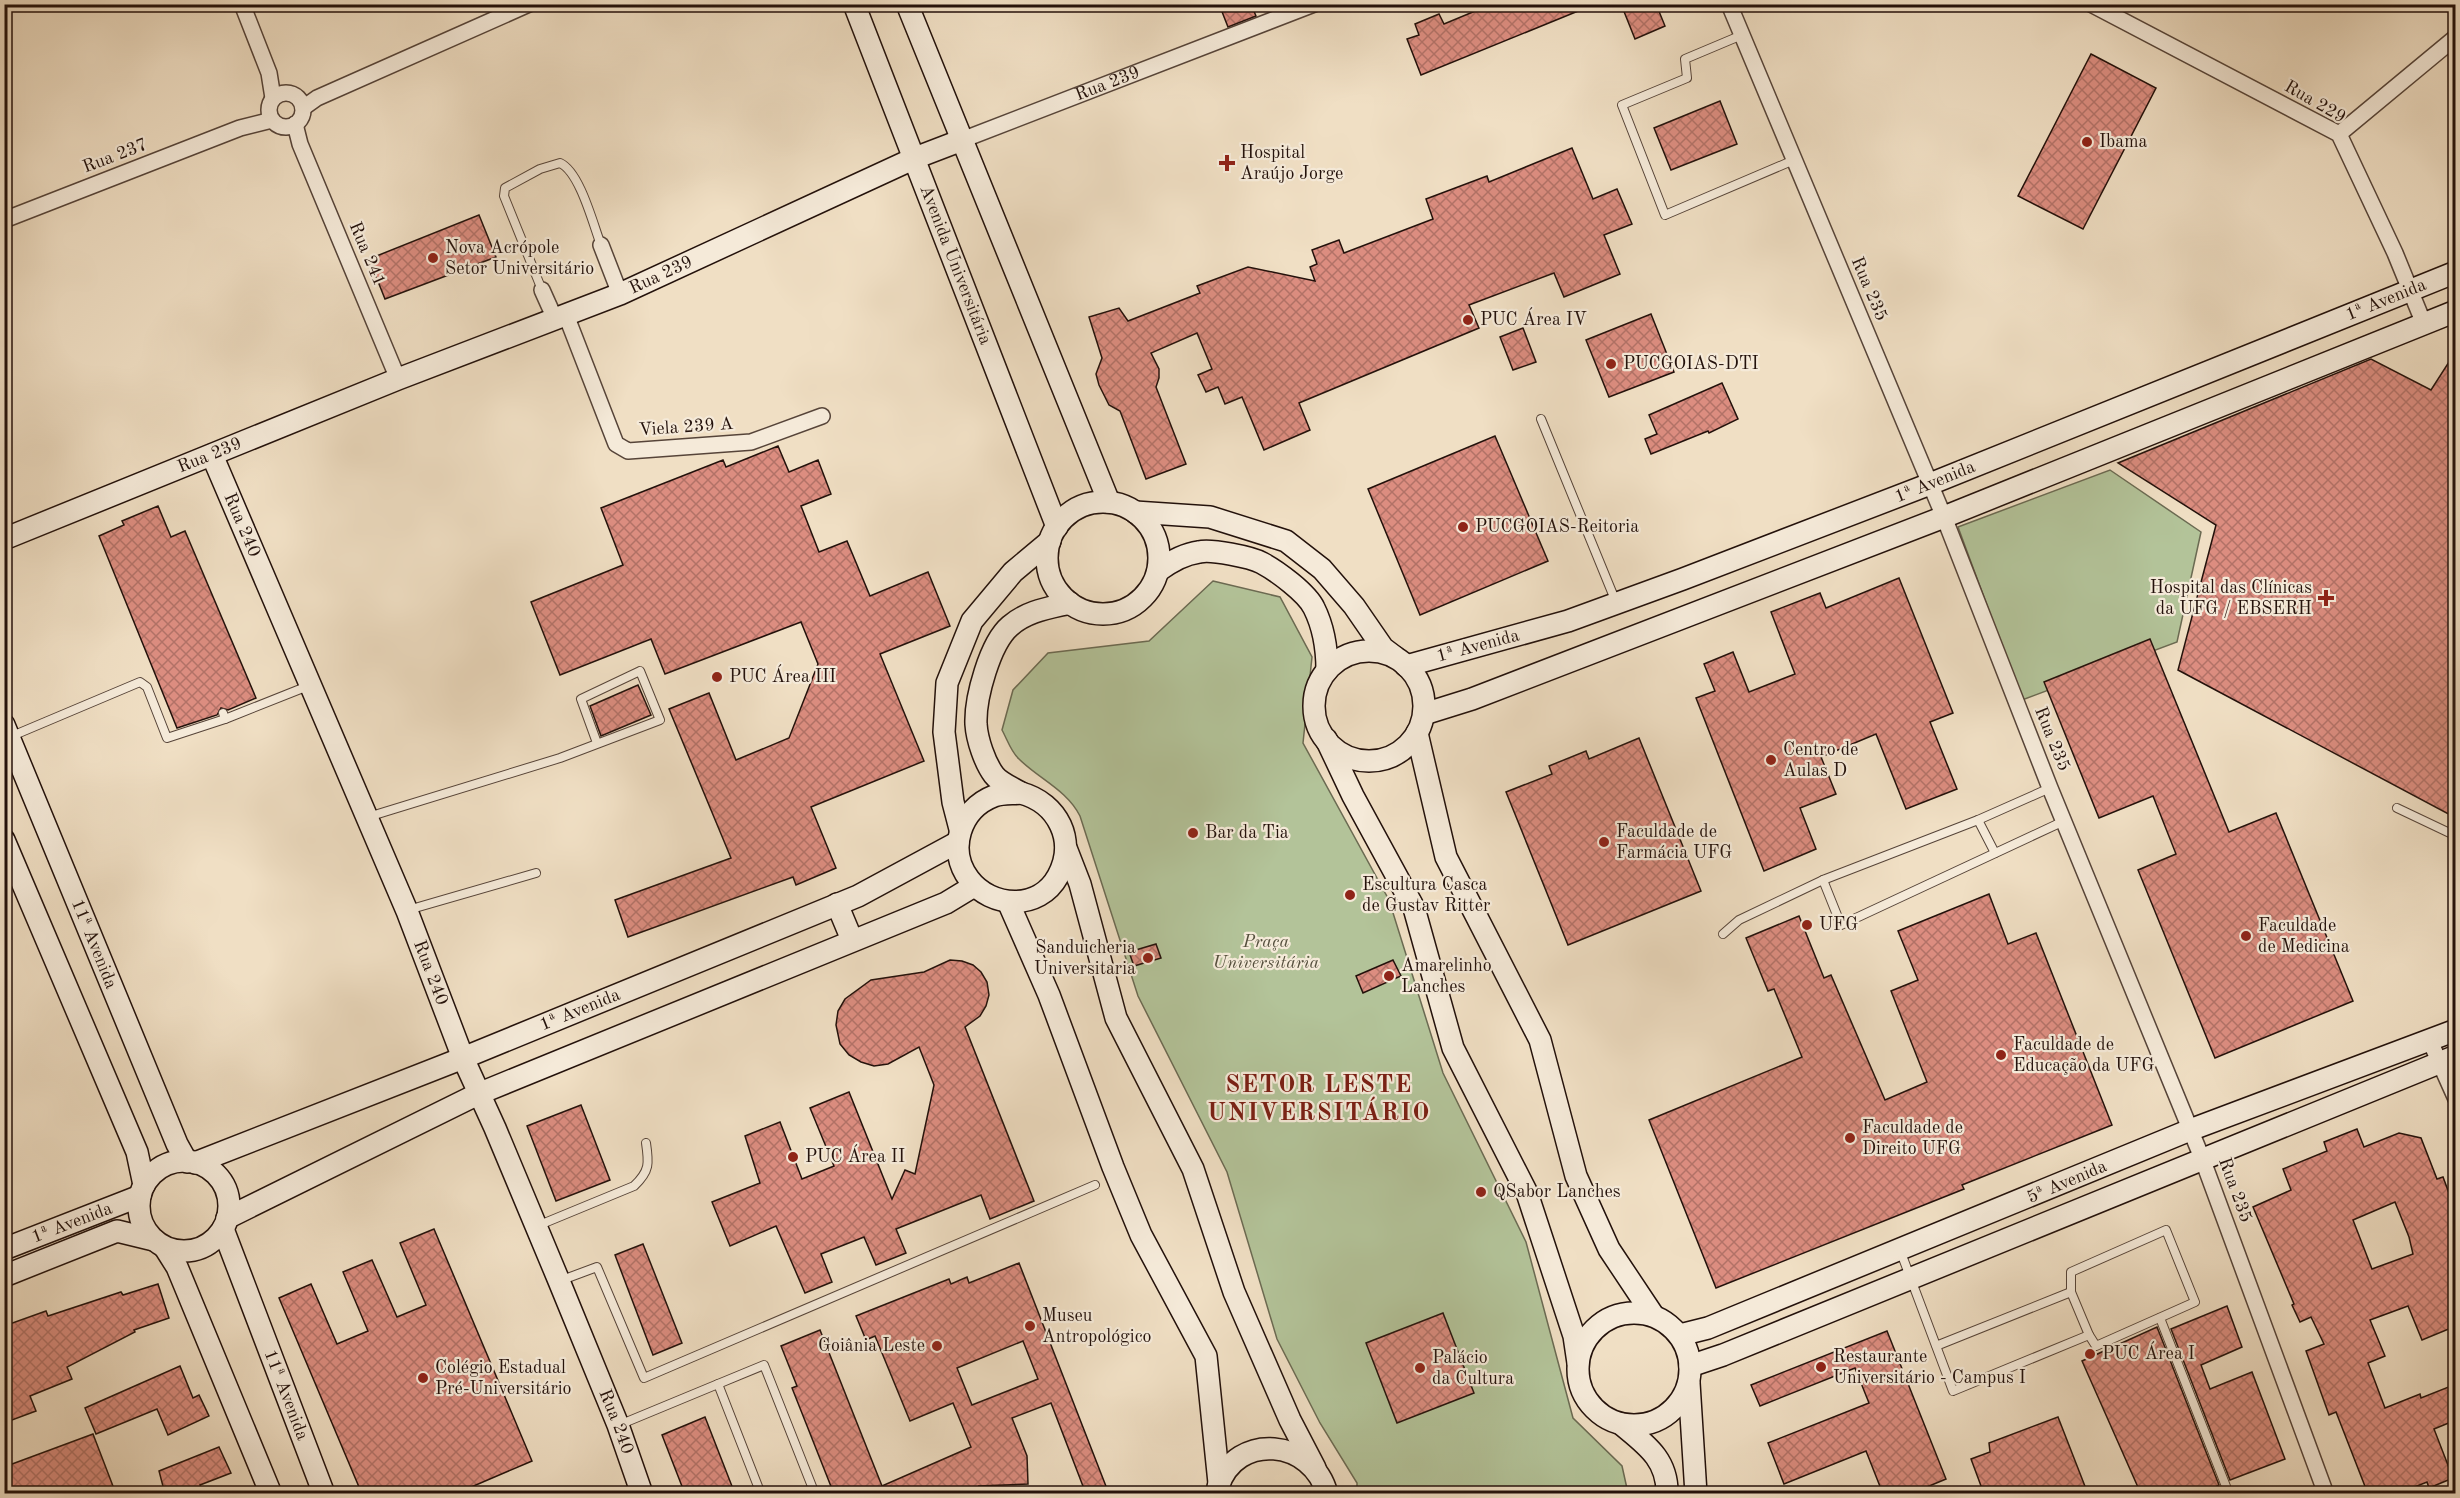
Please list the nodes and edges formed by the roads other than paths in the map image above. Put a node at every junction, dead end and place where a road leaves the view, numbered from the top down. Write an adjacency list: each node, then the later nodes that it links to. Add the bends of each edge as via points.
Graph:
1 (242, 4): 10 (street)
2 (529, 4): 11 (street)
3 (854, 4): 16 (main road, Avenida Universitária)
4 (907, 4): 15 (main road)
5 (1314, 4): 15 (street, Rua 239)
6 (1729, 4): 8 (street, Rua 235)
7 (2091, 4): 14 (street, Rua 229)
8 (1742, 35): 17 (street, Rua 235); 17 (lane, via 1685,59 1687,78 1622,105 1665,215)
9 (2456, 37): 14 (street)
10 (275, 98): 11 (street, via 289,93); 12 (street, via 269,112); 13 (street, Rua 237)
11 (301, 104): 12 (street, via 301,117)
12 (284, 124): 13 (street, Rua 237); 27 (street, Rua 241, via 300,144)
13 (240, 128): 18 (street, Rua 237)
14 (2339, 134): 22 (street, Rua 229)
15 (962, 140): 16 (main road, Rua 239); 32 (main road)
16 (915, 158): 23 (main road, Rua 239); 35 (main road, Avenida Universitária)
17 (1794, 160): 31 (street, Rua 235)
18 (4, 220)
19 (601, 245): 21 (lane, via 568,167 560,163 540,169 505,188 504,196); 23 (street)
20 (2456, 272): 22 (main road, 1ª Avenida)
21 (542, 290): 25 (street, Viela 239 A)
22 (2409, 291): 26 (street, Rua 229); 31 (main road, 1ª Avenida)
23 (620, 294): 25 (main road, Rua 239)
24 (2456, 311): 26 (main road, 1ª Avenida)
25 (561, 317): 27 (main road, Rua 239); 28 (street, Viela 239 A, via 616,444 628,451 751,442)
26 (2424, 324): 34 (main road, 1ª Avenida)
27 (398, 379): 30 (main road, Rua 239)
28 (822, 416)
29 (1541, 419): 39 (lane)
30 (212, 455): 36 (main road, Rua 239); 42 (main road, Rua 240)
31 (1930, 484): 34 (street, Rua 235); 39 (main road, 1ª Avenida)
32 (1109, 502): 33 (main road); 35 (main road, via 1082,506 1064,518)
33 (1135, 512): 37 (main road, via 1155,538); 40 (main road, via 1210,517 1286,541 1322,569 1383,648)
34 (1944, 517): 43 (main road, 1ª Avenida, via 1472,699); 47 (street, Rua 235)
35 (1054, 534): 38 (main road, via 1048,558 1050,575); 53 (main road, via 1013,572 972,621 947,683 944,732)
36 (4, 539)
37 (1158, 571): 38 (main road, via 1151,589 1122,611 1104,615 1086,612); 41 (main road, via 1173,560 1209,551 1261,562 1301,591 1314,606 1327,647)
38 (1070, 603): 48 (main road, via 1032,612 1010,626 993,647 984,677 976,723 984,755 995,777)
39 (1616, 603): 40 (main road, 1ª Avenida, via 1568,621)
40 (1406, 665): 41 (main road, via 1391,655 1357,652); 43 (main road, via 1418,680 1423,696)
41 (1327, 670): 45 (main road, via 1318,686 1315,704 1317,723)
42 (310, 686): 44 (lane, via 168,738 147,687 140,682); 50 (main road, Rua 240)
43 (1421, 723): 45 (main road, via 1406,747 1391,757 1373,761 1339,752); 87 (main road, via 1446,857 1540,1040 1576,1176 1609,1249)
44 (7, 731): 75 (main road, 11ª Avenida, via 177,1144)
45 (1326, 739): 92 (main road, via 1414,908 1453,1048 1527,1193 1574,1336)
46 (597, 743): 46 (lane, via 660,720 640,671 581,699); 50 (lane)
47 (2050, 788): 51 (lane); 52 (street, Rua 235)
48 (1021, 793): 53 (main road, via 995,795 978,805); 56 (main road, via 1052,810 1065,834)
49 (2397, 808): 54 (lane)
50 (366, 818): 63 (main road, Rua 240)
51 (1978, 820): 57 (lane); 59 (lane)
52 (2064, 821): 57 (lane); 72 (street, Rua 235)
53 (959, 835): 60 (main road, via 959,857); 61 (main road, 1ª Avenida, via 858,896)
54 (2456, 836)
55 (4, 840): 77 (main road, via 137,1152)
56 (1066, 848): 62 (main road, via 1058,876 1048,888 1035,897); 97 (main road, via 1080,884 1116,1018 1193,1169 1234,1292)
57 (1995, 854): 59 (lane, via 1841,925)
58 (536, 873): 63 (lane)
59 (1823, 880): 64 (lane, via 1739,920)
60 (974, 886): 62 (main road); 65 (main road, via 946,903)
61 (837, 904): 65 (main road); 68 (main road, 1ª Avenida)
62 (1009, 904): 98 (main road, via 1049,995 1141,1235 1206,1356)
63 (406, 910): 68 (main road, Rua 240)
64 (1723, 934)
65 (852, 940): 70 (main road)
66 (2456, 1030): 67 (main road, 5ª Avenida)
67 (2430, 1041): 69 (street); 72 (main road, 5ª Avenida)
68 (463, 1058): 70 (main road, Rua 240); 75 (main road, 1ª Avenida)
69 (2448, 1059): 71 (street); 74 (main road, 5ª Avenida)
70 (478, 1094): 78 (main road); 79 (main road, Rua 240)
71 (2456, 1099)
72 (2190, 1130): 74 (street, Rua 235); 82 (main road, 5ª Avenida)
73 (646, 1143): 79 (lane, via 650,1163 634,1186)
74 (2202, 1158): 84 (main road, 5ª Avenida); 108 (street, Rua 235)
75 (191, 1162): 77 (main road, via 170,1163 160,1168); 78 (main road, via 219,1179 228,1207)
76 (1095, 1185): 85 (lane, via 644,1378 597,1267)
77 (142, 1191): 80 (main road, via 141,1220); 81 (main road, 1ª Avenida)
78 (225, 1224): 80 (main road, via 201,1248 177,1251); 100 (main road, 11ª Avenida)
79 (536, 1226): 85 (main road, Rua 240)
80 (160, 1244): 83 (main road, 1ª Avenida, via 117,1231); 99 (main road, via 177,1267)
81 (4, 1249)
82 (1899, 1250): 84 (lane); 89 (main road, 5ª Avenida, via 1708,1328)
83 (4, 1276)
84 (1910, 1279): 91 (lane); 93 (main road, 5ª Avenida, via 1723,1355)
85 (559, 1281): 96 (main road, Rua 240)
86 (2071, 1292): 88 (lane, via 2071,1272 2166,1230 2195,1302); 90 (lane); 91 (lane)
87 (1653, 1315): 89 (main road); 92 (main road, via 1619,1314 1604,1321 1591,1332)
88 (2160, 1318): 90 (lane, via 2096,1346); 107 (lane)
89 (1680, 1335): 93 (main road, via 1687,1350)
90 (2089, 1335): 91 (lane, via 1953,1392)
91 (1936, 1346)
92 (1578, 1363): 95 (main road, via 1584,1394 1593,1407)
93 (1690, 1375): 95 (main road, via 1682,1400 1670,1412 1655,1421); 106 (main road)
94 (718, 1384): 96 (lane); 102 (lane); 103 (lane, via 764,1365)
95 (1621, 1424): 105 (main road, via 1652,1449 1668,1478)
96 (618, 1425): 101 (main road, Rua 240)
97 (1315, 1468): 98 (main road, via 1282,1449 1263,1448 1245,1455 1226,1470); 104 (main road)
98 (1218, 1488)
99 (271, 1494)
100 (324, 1494)
101 (642, 1494)
102 (761, 1494)
103 (815, 1494)
104 (1327, 1494)
105 (1667, 1494)
106 (1696, 1494)
107 (2229, 1494)
108 (2326, 1494)

